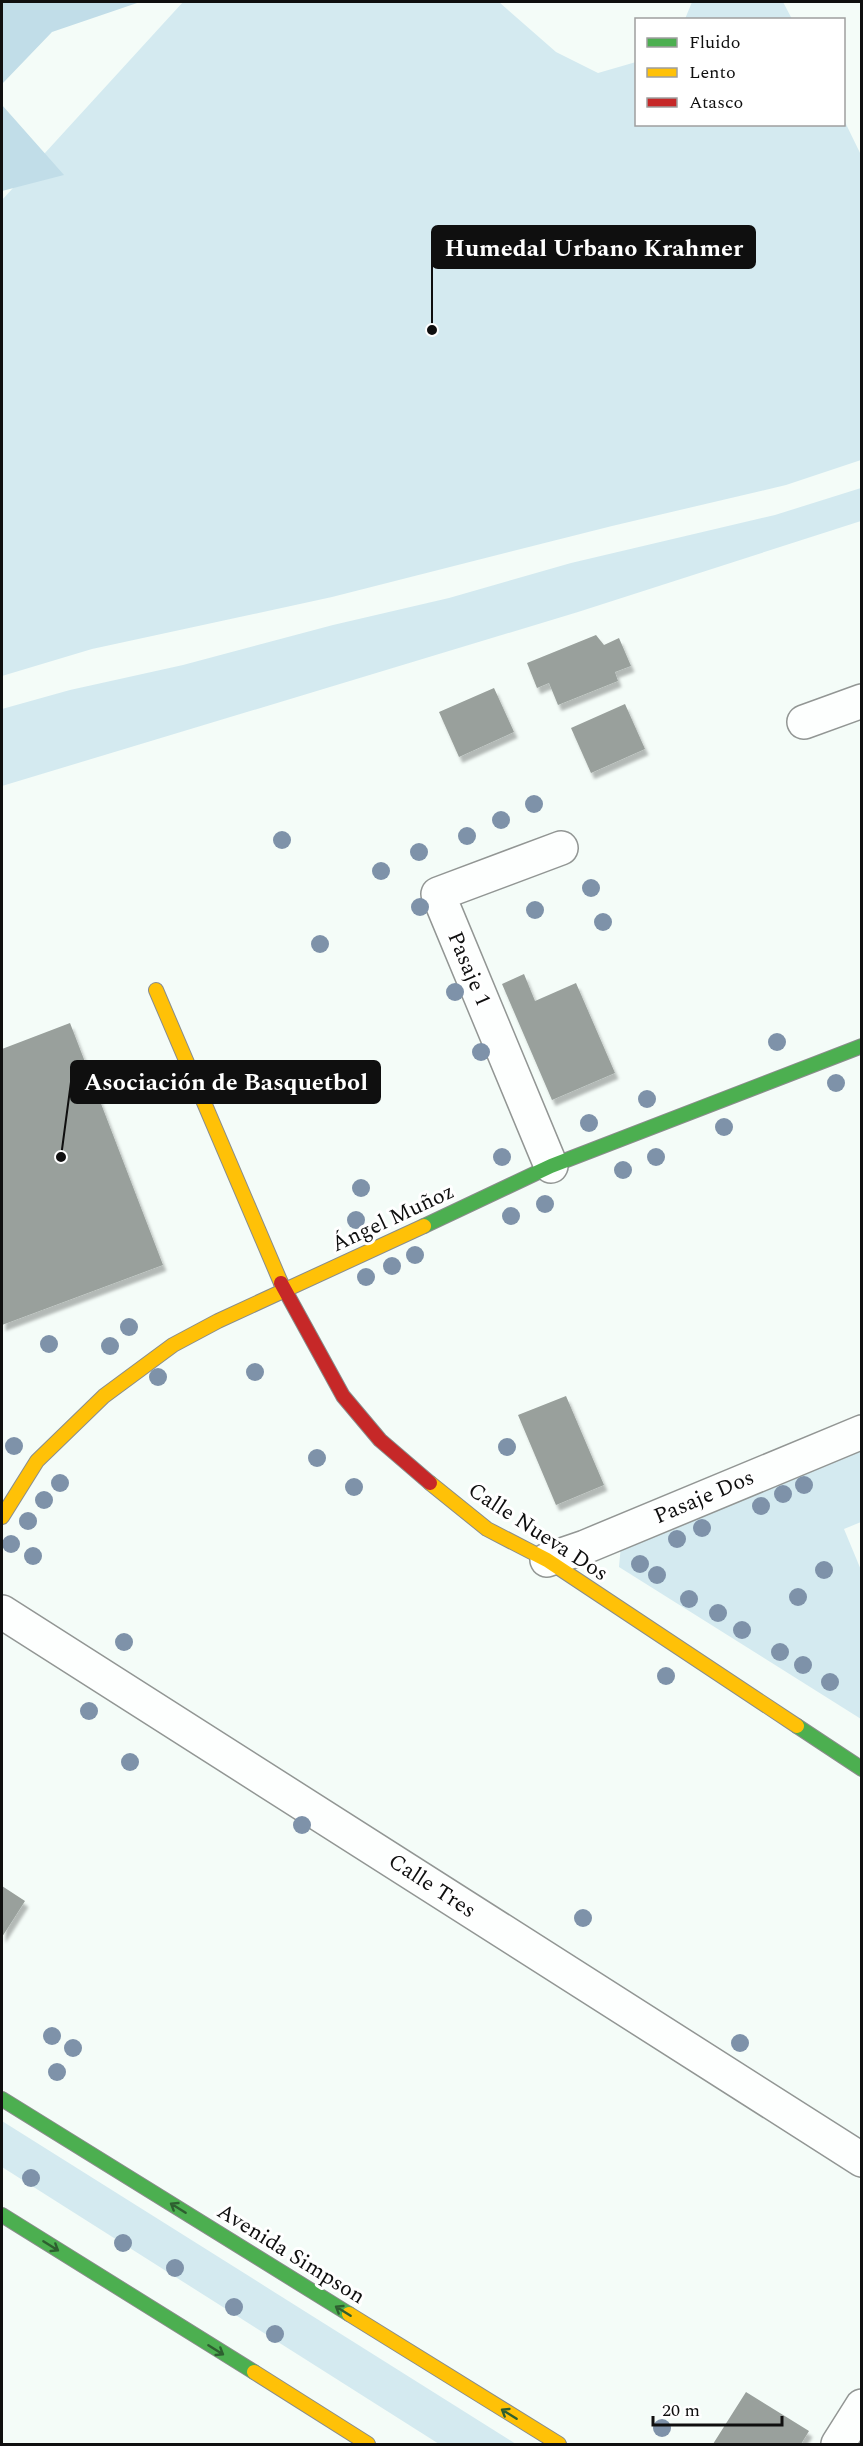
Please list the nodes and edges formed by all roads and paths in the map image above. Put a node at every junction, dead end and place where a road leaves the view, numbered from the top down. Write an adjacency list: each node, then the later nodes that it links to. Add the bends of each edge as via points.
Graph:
1 (861, 701): 2 (street)
2 (804, 722)
3 (561, 848): 6 (street, Pasaje 1, via 438,894)
4 (156, 990): 7 (street, Calle Nueva Dos)
5 (861, 1046): 6 (street, Ángel Muñoz)
6 (551, 1166): 7 (street, Ángel Muñoz)
7 (285, 1292): 9 (street, Ángel Muñoz, via 173,1345 104,1396 37,1461); 10 (street, Calle Nueva Dos, via 343,1396 380,1440 487,1529)
8 (861, 1432): 10 (street, Pasaje Dos)
9 (2, 1516)
10 (546, 1560): 12 (street, Calle Nueva Dos)
11 (2, 1612): 14 (street, Calle Tres)
12 (861, 1769)
13 (2, 2098): 18 (street, Avenida Simpson, one-way to 13)
14 (861, 2160)
15 (2, 2215): 17 (street, one-way to 17)
16 (861, 2406): 19 (street)
17 (368, 2445)
18 (558, 2445)
19 (838, 2445)

